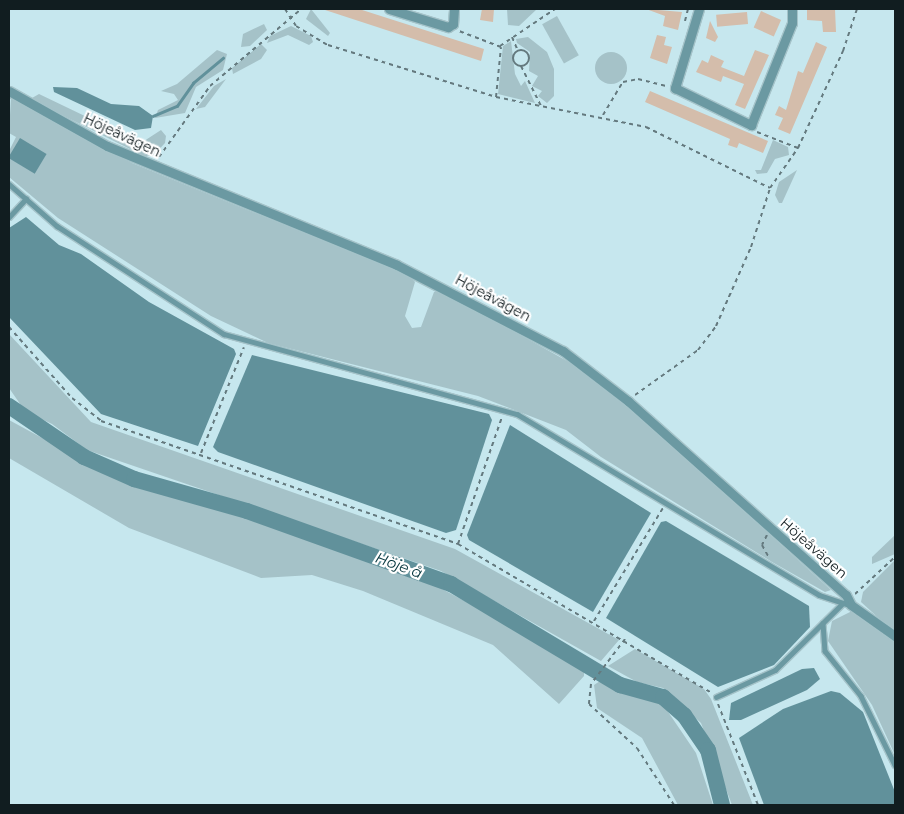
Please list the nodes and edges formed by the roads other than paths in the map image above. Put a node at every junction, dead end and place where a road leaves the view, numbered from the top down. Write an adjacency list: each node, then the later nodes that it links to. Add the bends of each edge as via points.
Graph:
1 (389, 9): 2 (street, via 452,27)
2 (454, 9)
3 (699, 9): 4 (street, via 675,88 751,125 792,23)
4 (792, 9)
5 (9, 91): 9 (street, Höjeåvägen, via 107,146 397,265 484,307 590,368 846,595)
6 (9, 184): 7 (lane)
7 (26, 199): 8 (lane); 9 (lane, via 143,282 224,334 505,410 556,434 819,595)
8 (9, 217)
9 (847, 604): 10 (lane); 11 (street, Höjeåvägen)
10 (824, 623): 12 (lane, via 775,670); 13 (lane, via 825,651 861,696)
11 (895, 636)
12 (716, 697)
13 (895, 765)

